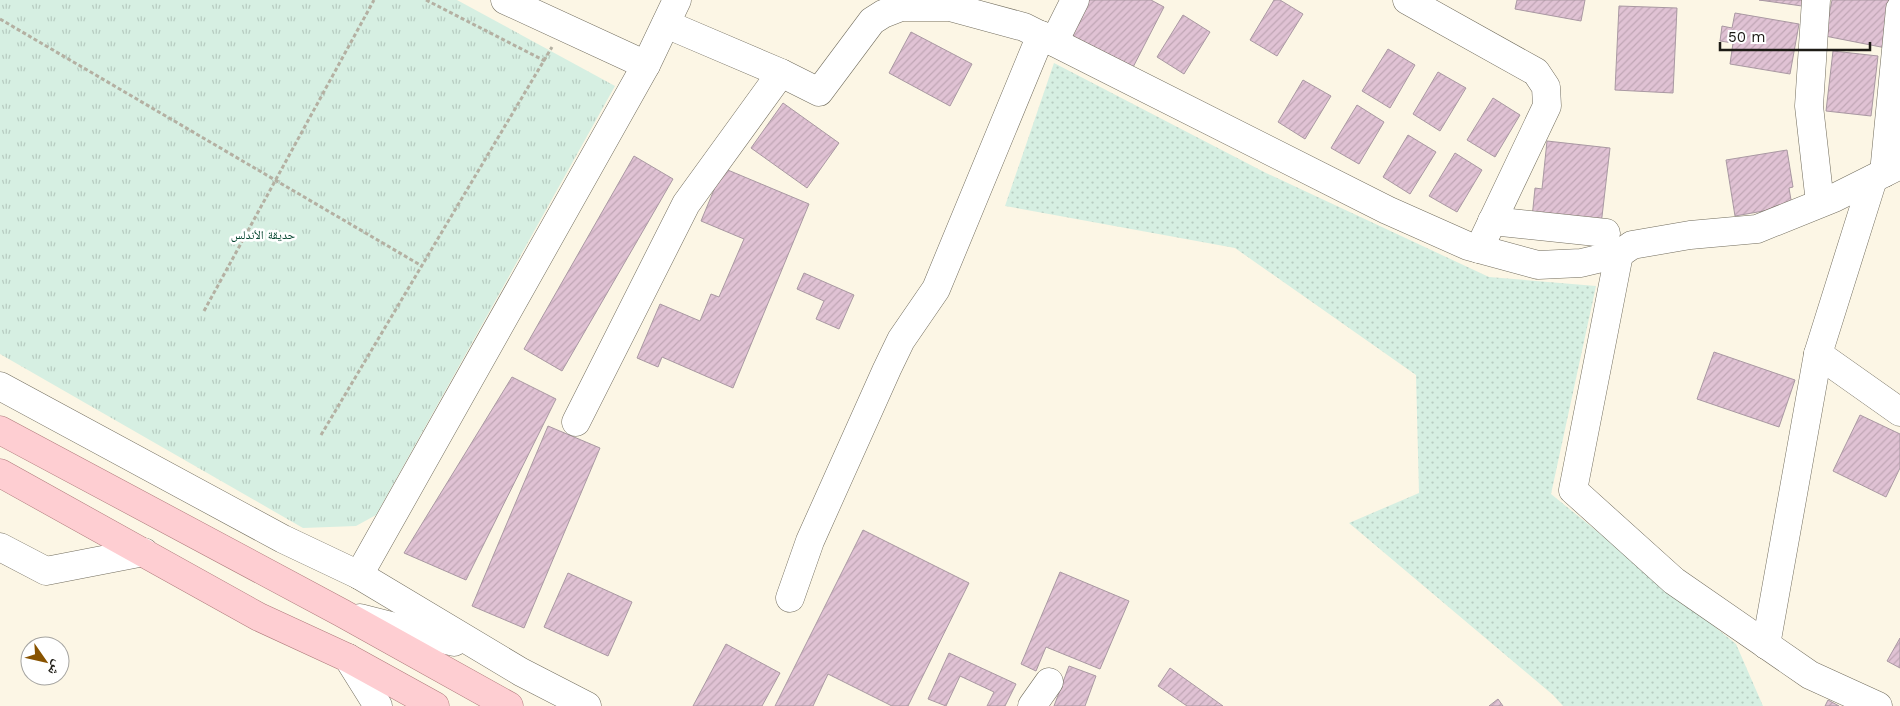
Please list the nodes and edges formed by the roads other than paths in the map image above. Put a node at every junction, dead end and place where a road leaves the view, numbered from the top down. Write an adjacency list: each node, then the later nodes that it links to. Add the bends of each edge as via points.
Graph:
1 (505, 0): 8 (street)
2 (1075, 0): 7 (street)
3 (1407, 0): 12 (street, via 1536,72 1546,87 1547,106)
4 (1816, 0): 11 (street, via 1809,106)
5 (1900, 9): 10 (street)
6 (671, 12): 8 (street); 9 (street)
7 (1048, 39): 9 (street, via 1024,27 950,7 901,7 872,21 819,92); 14 (street, via 1387,210); 24 (street, via 936,289 901,340 887,369 810,541)
8 (646, 65): 23 (street)
9 (781, 73): 18 (street, via 686,204)
10 (1886, 172): 11 (street); 15 (street)
11 (1820, 203): 13 (street, via 1757,229 1690,235 1632,245)
12 (1492, 221): 13 (street); 14 (street)
13 (1613, 243): 14 (street, via 1581,263 1538,264); 26 (street, via 1573,490 1674,581)
14 (1479, 249)
15 (1818, 354): 17 (street); 26 (street)
16 (0, 386): 23 (street, via 283,539)
17 (1900, 412)
18 (576, 422)
19 (0, 430): 25 (main road)
20 (0, 473): 22 (main road)
21 (0, 547): 22 (street, via 46,571)
22 (144, 552): 28 (main road, via 259,617)
23 (359, 575): 27 (street)
24 (790, 598)
25 (342, 613): 27 (street); 32 (main road)
26 (1766, 645): 35 (street, via 1810,675)
27 (484, 650): 33 (street)
28 (348, 658): 30 (street); 31 (main road)
29 (1049, 682): 34 (street)
30 (378, 706)
31 (435, 706)
32 (509, 706)
33 (587, 706)
34 (1032, 706)
35 (1878, 706)

